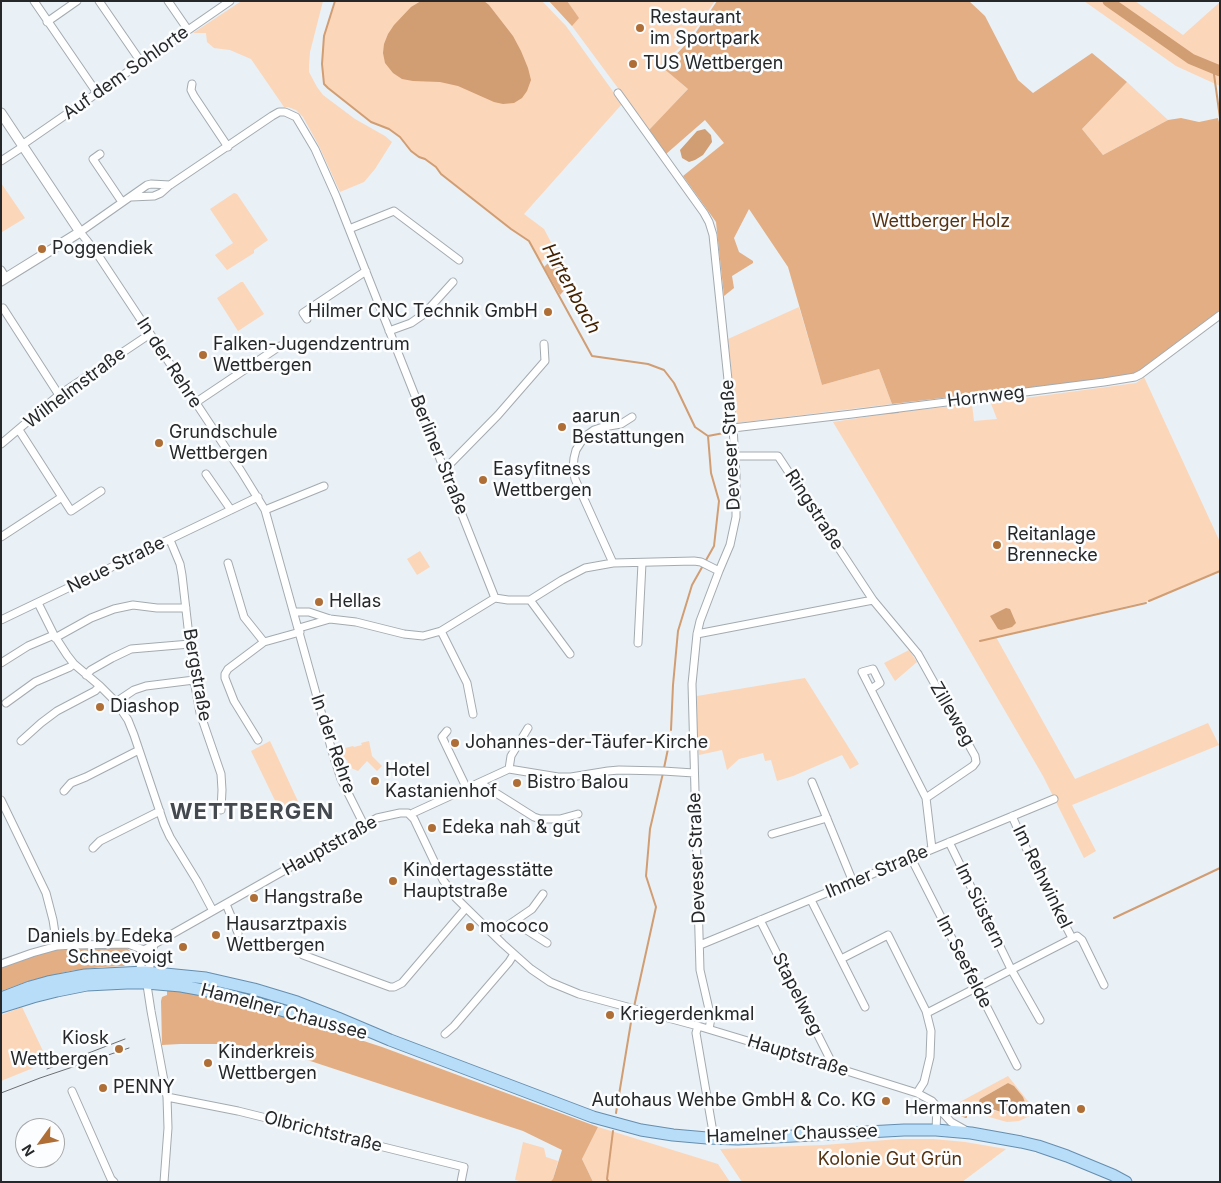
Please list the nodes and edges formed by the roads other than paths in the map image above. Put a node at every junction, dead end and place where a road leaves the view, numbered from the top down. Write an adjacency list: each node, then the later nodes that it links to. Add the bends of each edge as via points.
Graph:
1 (34, 1): 6 (street)
2 (77, 1): 6 (street)
3 (99, 1): 8 (street)
4 (168, 1): 7 (street)
5 (230, 1): 7 (street, Auf dem Sohlorte)
6 (47, 22): 10 (street)
7 (188, 30): 8 (street, Auf dem Sohlorte)
8 (141, 62): 10 (street, Auf dem Sohlorte)
9 (192, 84): 14 (street, via 194,96)
10 (97, 93): 13 (street, Auf dem Sohlorte)
11 (618, 93): 36 (street, Deveser Straße, via 709,222)
12 (1, 112): 13 (street, In der Rehre)
13 (23, 145): 16 (street, Auf dem Sohlorte); 21 (street, In der Rehre)
14 (228, 146): 17 (street); 20 (street, Berliner Straße, via 279,112 296,117 322,163)
15 (100, 154): 19 (street, via 93,158)
16 (1, 161)
17 (170, 185): 18 (street, via 154,196); 18 (street, via 147,185)
18 (130, 197): 19 (street)
19 (122, 202): 21 (street)
20 (349, 229): 22 (street, via 394,211); 23 (street, Berliner Straße)
21 (80, 232): 24 (street); 30 (street, In der Rehre)
22 (459, 260)
23 (366, 272): 28 (street, via 303,313); 29 (street, Berliner Straße)
24 (3, 276)
25 (452, 282): 29 (street, via 424,314)
26 (3, 308): 33 (street)
27 (1220, 315): 36 (street, Hornweg, via 1135,376)
28 (307, 319)
29 (389, 331): 40 (street, Berliner Straße)
30 (150, 334): 33 (street, Wilhelmstraße); 34 (street, In der Rehre)
31 (544, 344): 40 (street, via 545,361)
32 (280, 346): 34 (street)
33 (59, 395): 37 (street, Wilhelmstraße)
34 (195, 403): 45 (street, In der Rehre)
35 (632, 416): 51 (street, via 621,424 594,430 581,442 574,458 575,479)
36 (733, 428): 39 (street, Deveser Straße)
37 (19, 430): 38 (street, Wilhelmstraße); 44 (street)
38 (1, 444)
39 (736, 456): 53 (street, Deveser Straße, via 736,517 730,545); 56 (street, Ringstraße, via 778,456)
40 (444, 470): 54 (street, Berliner Straße)
41 (206, 474): 46 (street)
42 (324, 486): 47 (street)
43 (101, 491): 44 (street, via 71,511)
44 (62, 497): 48 (street)
45 (258, 498): 46 (street, Neue Straße); 47 (street, In der Rehre)
46 (231, 510): 49 (street, Neue Straße)
47 (265, 510): 59 (street, In der Rehre)
48 (1, 537)
49 (170, 540): 57 (street, Neue Straße); 58 (street, Bergstraße, via 180,564)
50 (228, 563): 67 (street, via 244,617)
51 (613, 563): 52 (street); 55 (street, via 585,568)
52 (642, 563): 53 (street, via 694,561); 68 (street)
53 (718, 570): 64 (street, Deveser Straße)
54 (495, 598): 55 (street); 63 (street)
55 (530, 600): 70 (street)
56 (873, 600): 64 (street); 66 (street, Ringstraße)
57 (38, 603): 61 (street, Neue Straße); 65 (street)
58 (186, 608): 65 (street, via 132,605 91,618); 69 (street, Bergstraße)
59 (294, 612): 60 (street, via 309,612); 62 (street, In der Rehre)
60 (330, 619): 62 (street); 63 (street, via 422,636)
61 (1, 620)
62 (299, 630): 67 (street); 100 (street, In der Rehre, via 338,770)
63 (441, 631): 79 (street, via 467,683)
64 (697, 634): 86 (street, Deveser Straße, via 692,691)
65 (55, 636): 71 (street, via 28,646); 72 (street)
66 (907, 641): 91 (street, Zilleweg, via 918,654 976,759 973,766)
67 (264, 642): 82 (street, via 224,674 234,701)
68 (638, 643)
69 (190, 644): 73 (street, via 131,649); 74 (street, Bergstraße)
70 (570, 654)
71 (1, 663)
72 (74, 664): 73 (street); 77 (street, via 35,682)
73 (86, 674): 75 (street)
74 (194, 680): 78 (street, via 146,686); 94 (street, Bergstraße, via 200,713 221,774)
75 (100, 686): 78 (street); 83 (street, via 57,711)
76 (871, 689): 91 (street)
77 (6, 702)
78 (116, 702): 84 (street, via 128,720)
79 (473, 714)
80 (528, 728): 85 (street, via 511,756)
81 (447, 731): 89 (street, via 442,737)
82 (258, 740)
83 (22, 741)
84 (138, 750): 90 (street, via 71,783); 95 (street)
85 (509, 769): 86 (street, via 558,777 608,770); 88 (street)
86 (694, 773): 119 (street, Deveser Straße)
87 (812, 782): 99 (street)
88 (480, 783): 89 (street); 96 (street, via 540,819 560,819)
89 (467, 788): 97 (street)
90 (64, 791)
91 (926, 798): 104 (street)
92 (1054, 799): 98 (street, Ihmer Straße)
93 (1, 800): 120 (street, via 46,893)
94 (221, 810)
95 (160, 811): 103 (street, via 100,841); 111 (street, via 170,837)
96 (578, 814)
97 (412, 816): 100 (street, Hauptstraße, via 400,813 384,816); 110 (street, Hauptstraße, via 442,880)
98 (1012, 816): 102 (street, Ihmer Straße); 116 (street, Im Rehwinkel)
99 (827, 818): 101 (street); 106 (street)
100 (364, 826): 109 (street, Hauptstraße)
101 (772, 834)
102 (949, 842): 104 (street, Ihmer Straße); 126 (street, Im Süstern)
103 (93, 848)
104 (932, 849): 105 (street, Ihmer Straße)
105 (911, 858): 106 (street, Ihmer Straße); 129 (street, Im Seefelde)
106 (853, 882): 108 (street, Ihmer Straße)
107 (543, 894): 113 (street, via 532,910)
108 (811, 900): 112 (street, Ihmer Straße); 124 (street)
109 (226, 904): 111 (street, Hauptstraße); 114 (street)
110 (466, 908): 115 (street, Hauptstraße); 123 (street, via 402,983 394,987)
111 (213, 911): 118 (street, Hauptstraße)
112 (760, 920): 119 (street, Ihmer Straße); 139 (street, Stapelweg)
113 (514, 922): 115 (street); 117 (street)
114 (238, 933)
115 (494, 935): 122 (street, Hauptstraße)
116 (1072, 938): 126 (street); 128 (street, via 1077,936 1082,940)
117 (547, 943)
118 (154, 944): 121 (street, Hauptstraße); 127 (street)
119 (700, 945): 136 (street, Deveser Straße, via 700,970 711,1018)
120 (57, 946): 121 (street, via 128,944); 125 (street)
121 (144, 950): 127 (street, via 140,966)
122 (514, 954): 135 (street, Hauptstraße, via 550,982 579,994); 137 (street)
123 (303, 955)
124 (841, 959): 132 (street); 133 (street, via 888,935)
125 (1, 964)
126 (1011, 969): 129 (street); 134 (street, Im Süstern)
127 (146, 978): 130 (main road, Hamelner Chaussee, via 104,974 64,979); 131 (main road, Hamelner Chaussee, via 57,991); 142 (street); 146 (main road, Hamelner Chaussee, via 206,978 254,989 297,1002 594,1117 641,1130)
128 (1104, 985)
129 (976, 987): 133 (street); 138 (street, Im Seefelde)
130 (1, 998)
131 (1, 1007)
132 (865, 1007)
133 (926, 1013): 141 (street, via 931,1031 930,1057 924,1082)
134 (1040, 1020)
135 (698, 1026): 136 (street, Hauptstraße); 146 (street, via 696,1033)
136 (709, 1029): 139 (street, Hauptstraße)
137 (446, 1034)
138 (1017, 1066)
139 (834, 1067): 141 (street, Hauptstraße)
140 (72, 1091): 147 (street)
141 (917, 1093): 143 (street, Hauptstraße, via 932,1101)
142 (167, 1096): 148 (street); 149 (street, Olbrichtstraße, via 464,1167)
143 (937, 1108): 144 (street); 145 (street, Hauptstraße)
144 (936, 1130): 145 (main road, Hamelner Chaussee); 146 (main road, Hamelner Chaussee)
145 (971, 1133): 150 (main road, Hamelner Chaussee, via 1038,1146)
146 (714, 1138)
147 (114, 1182)
148 (164, 1182)
149 (461, 1182)
150 (1126, 1182)

